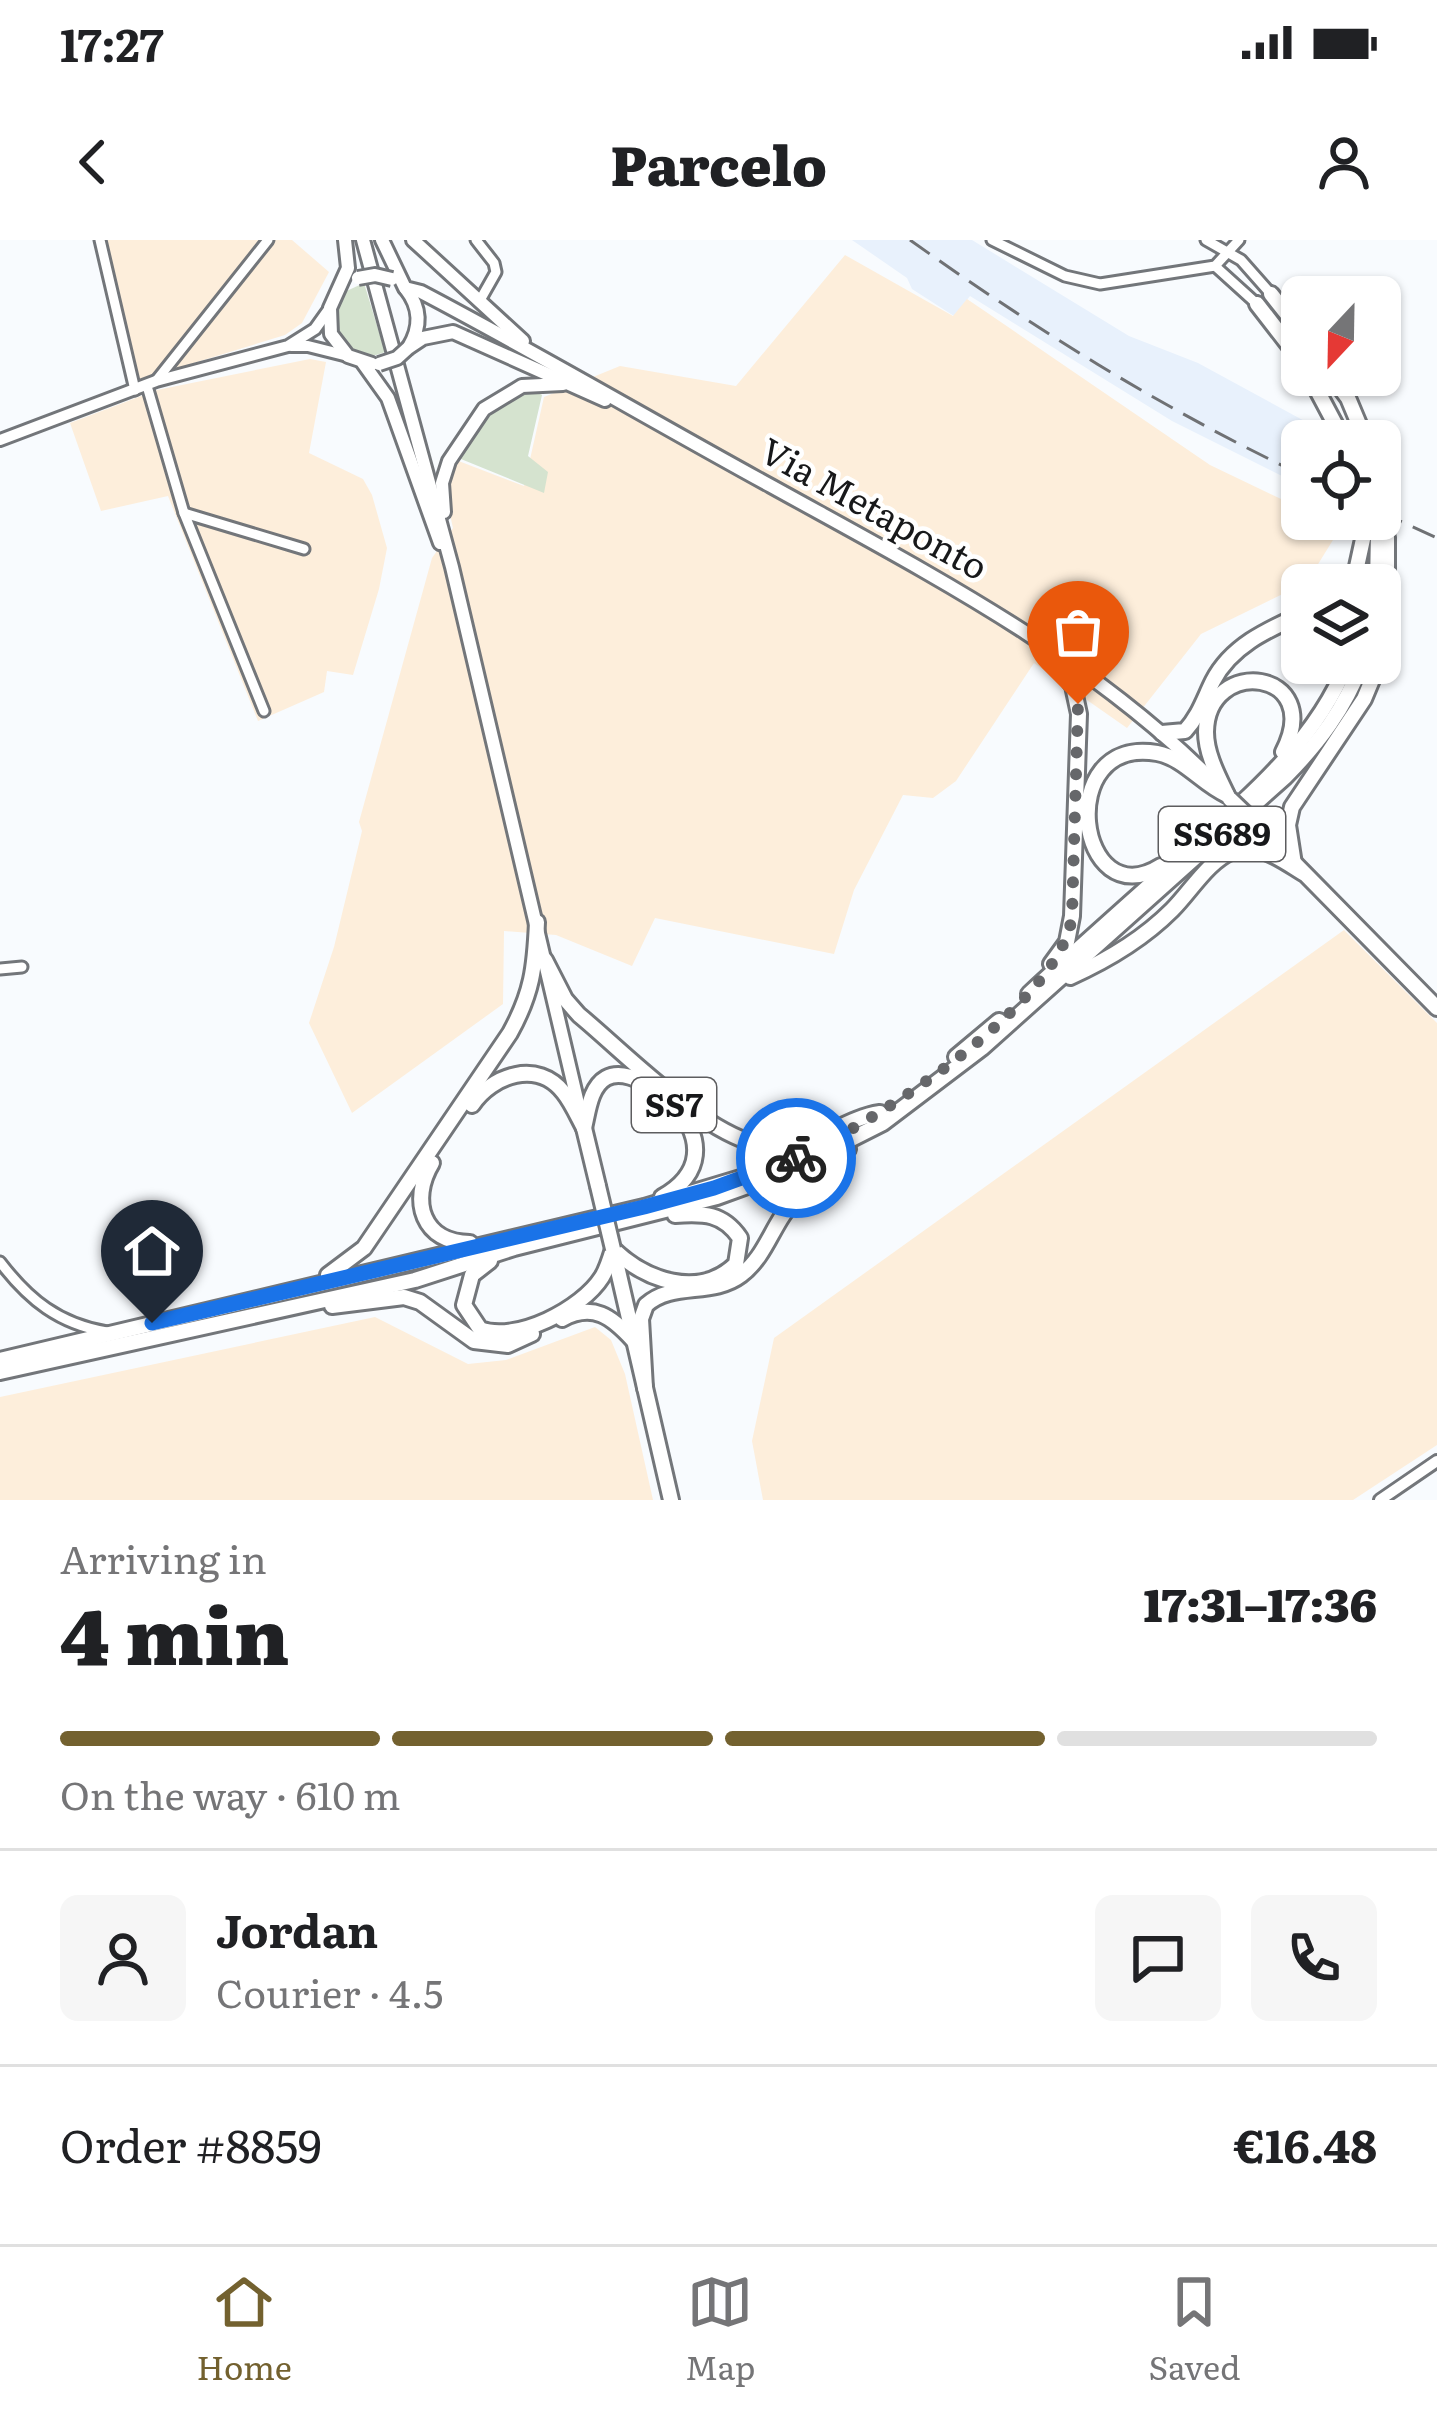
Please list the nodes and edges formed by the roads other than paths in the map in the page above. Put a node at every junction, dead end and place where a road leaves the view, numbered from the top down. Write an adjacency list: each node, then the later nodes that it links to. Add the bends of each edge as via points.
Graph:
1 (100, 240): 27 (street)
2 (268, 240): 27 (street)
3 (345, 240): 14 (main road, via 348,268)
4 (363, 240): 32 (main road)
5 (382, 240): 13 (main road)
6 (413, 240): 16 (main road)
7 (476, 240): 16 (street, via 496,272)
8 (992, 240): 12 (street, via 1100,284)
9 (1206, 240): 11 (street)
10 (1239, 240): 11 (street)
11 (1228, 251): 12 (street); 15 (street)
12 (1215, 266): 17 (street)
13 (405, 288): 14 (main road, bridge, via 375,275); 22 (main road); 23 (main road, via 418,320)
14 (337, 294): 19 (main road)
15 (1271, 294): 18 (main road)
16 (479, 302): 22 (main road)
17 (1257, 304): 20 (main road)
18 (1281, 307)
19 (330, 308): 21 (street); 24 (main road, via 331,334)
20 (1281, 335)
21 (287, 346): 24 (street); 27 (street)
22 (529, 346): 28 (main road)
23 (408, 348): 25 (main road, bridge, via 397,358); 26 (main road, via 453,332)
24 (348, 356): 25 (main road)
25 (363, 363): 32 (main road, via 388,398)
26 (568, 384): 28 (main road); 32 (main road, via 501,396 459,444 442,483)
27 (146, 386): 29 (street); 30 (street)
28 (652, 421): 34 (main road, Via Metaponto)
29 (0, 440)
30 (184, 513): 31 (street); 38 (street)
31 (304, 549)
32 (452, 567): 44 (main road)
33 (1281, 625): 39 (main road, via 1226,659 1185,731)
34 (1039, 639): 39 (main road, Via Metaponto); 49 (main road, via 1073,686 1080,726 1071,925)
35 (1337, 684): 40 (main road, SS689, via 1307,734)
36 (1352, 684): 48 (main road, SS689, via 1316,746)
37 (1371, 684): 43 (main road, via 1292,807 1288,825)
38 (264, 711)
39 (1162, 733): 41 (main road, Via Metaponto)
40 (1264, 781): 41 (main road, via 1288,741 1293,714 1281,691 1250,680 1221,696 1206,727); 42 (main road, SS689)
41 (1229, 797): 42 (main road, via 1173,758 1150,752 1117,759 1092,785 1091,842 1117,872 1150,873); 43 (main road, bridge)
42 (1204, 836): 49 (main road, SS689)
43 (1299, 868): 48 (main road, via 1250,848 1233,851 1129,946); 50 (main road)
44 (537, 922): 45 (main road); 59 (main road, via 534,975 510,1033 364,1248)
45 (545, 960): 51 (main road, via 579,1015 736,1140 793,1146); 52 (main road)
46 (22, 967): 47 (street)
47 (0, 969)
48 (1054, 984): 51 (main road, SS689, via 982,1048)
49 (1031, 992): 51 (main road, SS689)
50 (1437, 1008)
51 (881, 1118): 53 (main road, SS689, via 786,1172); 65 (main road, via 798,1194 747,1271 646,1305)
52 (584, 1128): 53 (main road, SS7, via 597,1086 620,1075 654,1089 691,1125 697,1143 688,1176); 55 (main road, via 564,1093 535,1074 496,1080 478,1096 418,1198 434,1233 454,1243); 57 (main road, bridge)
53 (645, 1211): 54 (main road, SS689); 57 (main road, via 717,1216 740,1238 736,1264 710,1280 663,1280)
54 (621, 1217): 55 (main road); 56 (main road)
55 (495, 1243): 59 (main road)
56 (514, 1248): 57 (main road, via 466,1285 468,1316 488,1333 520,1330 567,1308 603,1276); 60 (main road, via 416,1280)
57 (613, 1249): 62 (main road)
58 (0, 1262): 61 (street, via 47,1311)
59 (309, 1285): 61 (main road)
60 (267, 1311): 62 (main road, via 404,1297 490,1346 593,1311 611,1316); 64 (main road)
61 (112, 1332): 63 (main road)
62 (633, 1340): 65 (main road)
63 (0, 1360)
64 (0, 1372)
65 (645, 1388): 67 (main road)
66 (1437, 1461): 68 (street)
67 (671, 1500)
68 (1380, 1500)

